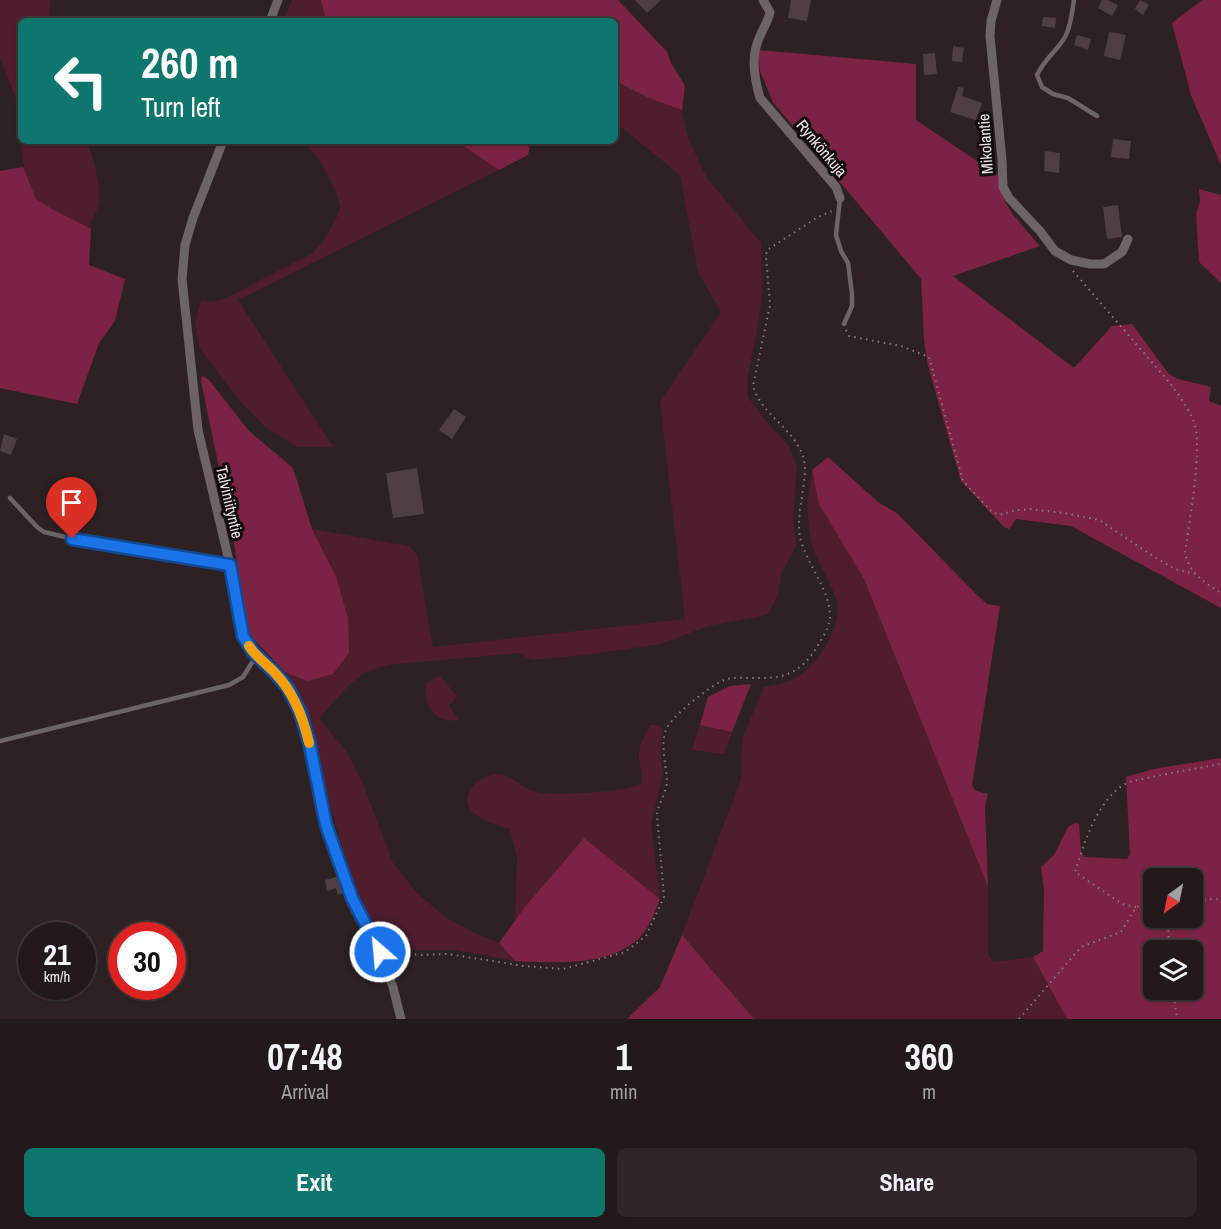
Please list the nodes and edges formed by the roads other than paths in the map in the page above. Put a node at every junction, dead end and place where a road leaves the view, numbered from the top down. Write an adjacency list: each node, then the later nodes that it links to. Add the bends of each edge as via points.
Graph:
1 (278, 0): 5 (street)
2 (763, 0): 8 (street, Rynkönkuja, via 770,12 756,45 755,82 760,98 836,187)
3 (997, 0): 9 (street, Mikolantie, via 990,36 1003,187 1009,198 1055,251 1071,260 1104,264 1122,252)
4 (1074, 0): 6 (lane, via 1066,35 1037,75 1042,87)
5 (271, 18)
6 (1097, 116)
7 (222, 144): 12 (street, Talviniityntie, via 185,245 182,279 198,430)
8 (840, 203): 10 (lane, via 836,235 848,263 852,294 852,306)
9 (1128, 239)
10 (844, 324)
11 (10, 498): 12 (lane, via 44,532)
12 (230, 565): 13 (street, Talviniityntie, via 243,636)
13 (256, 656): 14 (lane, via 243,677 229,685); 15 (street, Talviniityntie, via 288,688 300,712 326,825 352,898 380,952)
14 (0, 741)
15 (400, 1019)

